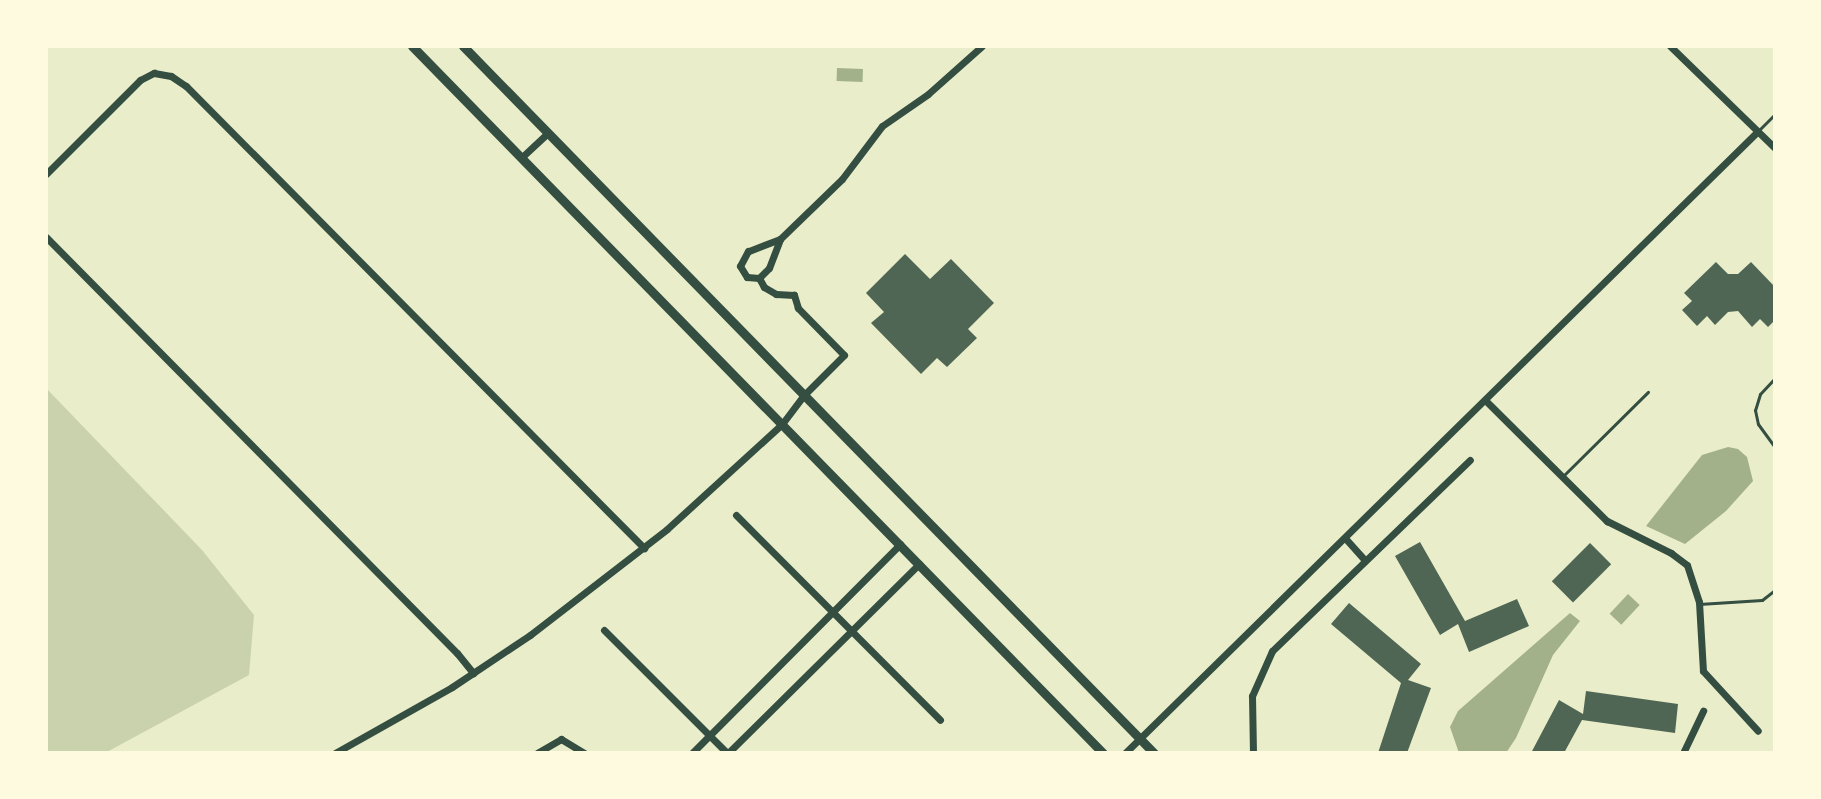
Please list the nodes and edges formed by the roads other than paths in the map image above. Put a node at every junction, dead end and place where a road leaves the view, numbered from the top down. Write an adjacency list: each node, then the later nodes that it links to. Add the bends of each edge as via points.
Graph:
1 (412, 46): 9 (main road)
2 (463, 46): 6 (main road)
3 (982, 46): 12 (street, via 882,126 842,179)
4 (1670, 46): 7 (street)
5 (1775, 114): 7 (lane)
6 (548, 133): 9 (street); 16 (main road)
7 (1756, 133): 8 (street); 17 (street)
8 (1775, 148)
9 (522, 157): 18 (main road)
10 (46, 174): 25 (street, via 140,80 154,73 171,76)
11 (46, 237): 33 (street)
12 (780, 239): 13 (street); 13 (street, via 756,246 742,258 742,271)
13 (759, 278): 16 (street, via 776,294 794,295 798,308 844,355)
14 (1775, 378): 19 (lane, via 1760,394 1755,410 1758,424)
15 (1648, 392): 21 (lane)
16 (803, 396): 18 (street); 38 (main road)
17 (1485, 400): 21 (street); 23 (street)
18 (782, 424): 24 (main road); 25 (street)
19 (1775, 447)
20 (1470, 460): 26 (street)
21 (1562, 477): 29 (street, via 1607,521 1687,565)
22 (736, 515): 30 (street)
23 (1345, 538): 26 (street); 38 (street)
24 (900, 544): 27 (main road); 30 (street)
25 (644, 548): 33 (street)
26 (1365, 560): 47 (street, via 1272,651 1252,696)
27 (919, 564): 32 (street); 44 (main road)
28 (1775, 590): 29 (lane, via 1762,600)
29 (1699, 604): 36 (street, via 1703,671)
30 (834, 612): 32 (street); 37 (street)
31 (604, 630): 37 (street)
32 (852, 630): 35 (street); 43 (street)
33 (473, 673): 39 (street)
34 (1703, 711): 48 (street)
35 (940, 720)
36 (1758, 731)
37 (709, 735): 42 (street); 43 (street)
38 (1140, 739): 45 (street); 46 (main road)
39 (335, 753)
40 (537, 753): 41 (street, via 561,739)
41 (584, 753)
42 (692, 753)
43 (728, 753)
44 (1103, 753)
45 (1125, 753)
46 (1154, 753)
47 (1253, 753)
48 (1683, 753)

